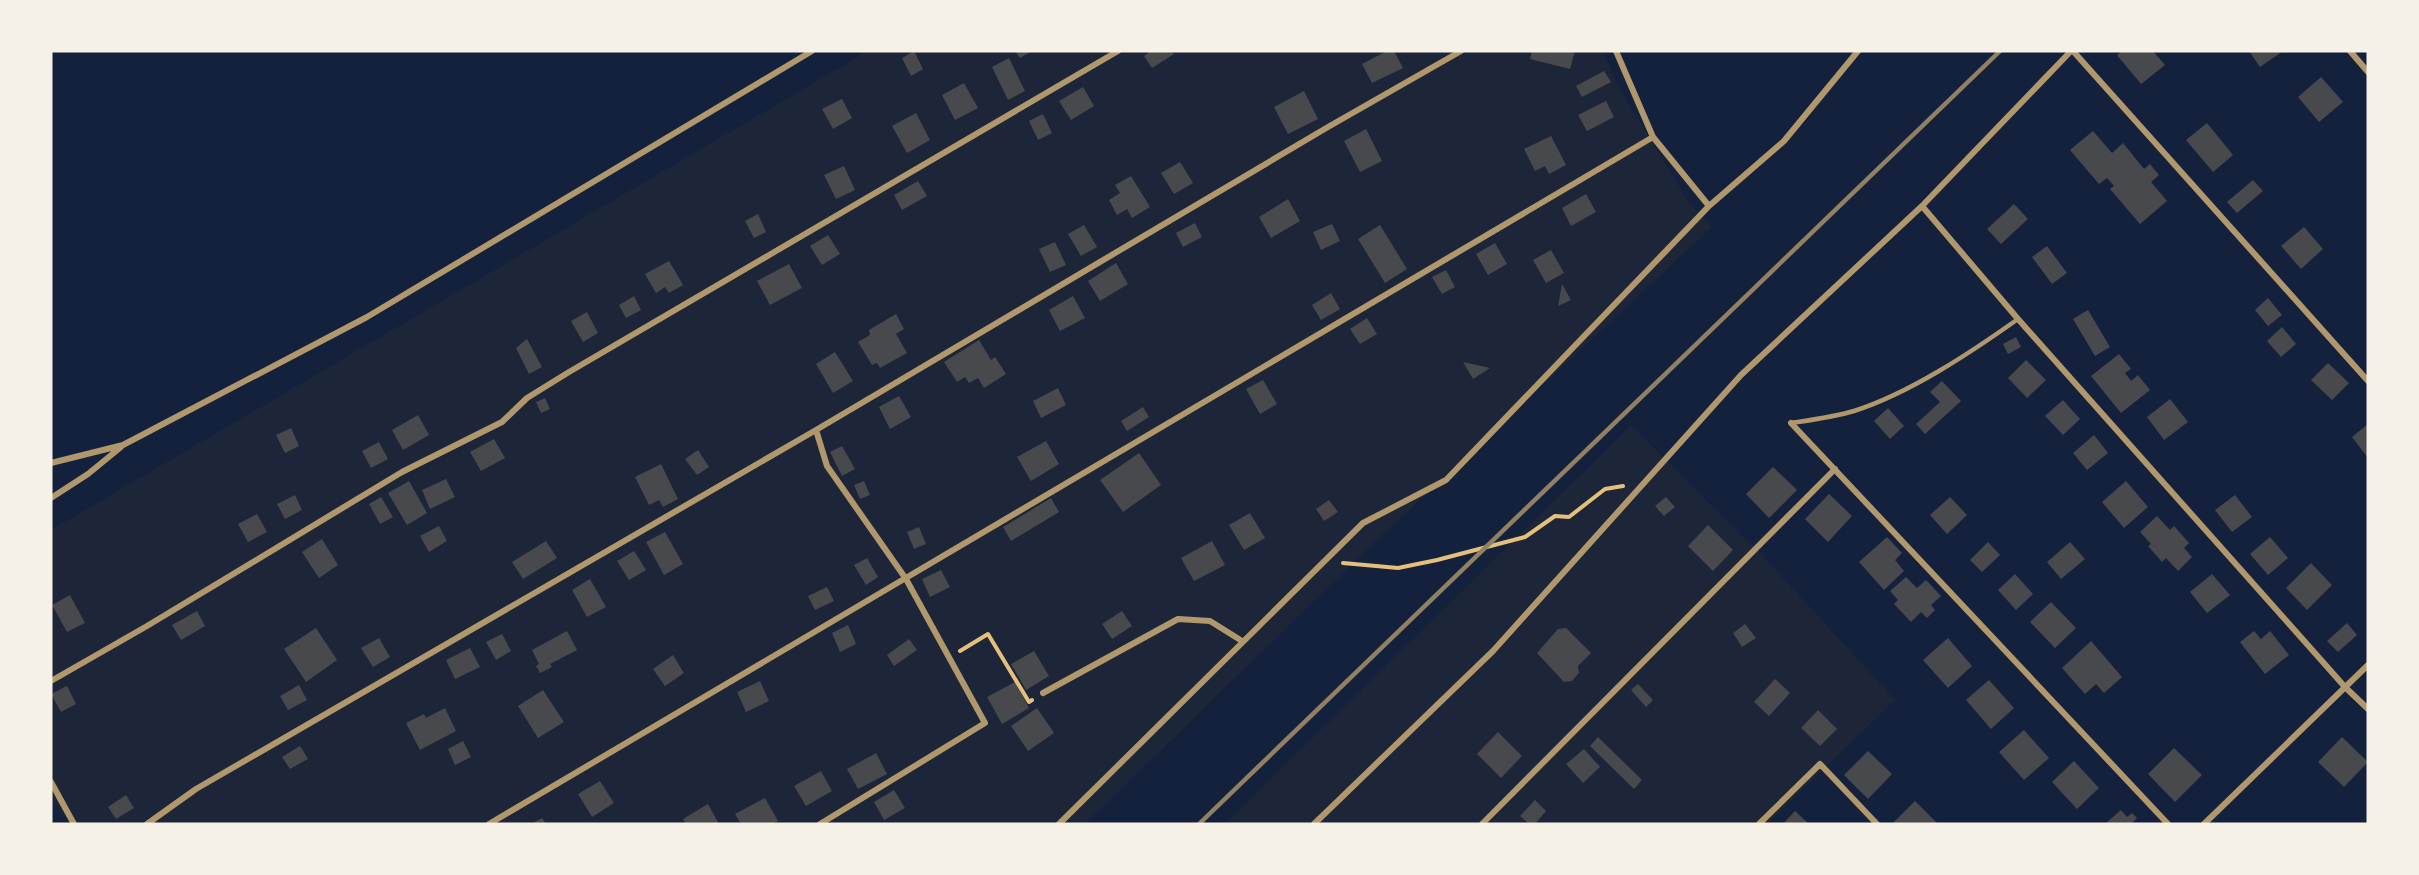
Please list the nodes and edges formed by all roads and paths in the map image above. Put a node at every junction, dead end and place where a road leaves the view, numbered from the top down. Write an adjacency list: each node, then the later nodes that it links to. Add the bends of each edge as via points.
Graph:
1 (812, 51): 16 (street, via 367,317)
2 (1118, 51): 26 (street, via 569,372 527,398 502,422 402,472)
3 (1461, 51): 15 (street)
4 (1616, 51): 9 (street)
5 (1858, 51): 10 (street, via 1784,141)
6 (2072, 51): 11 (street); 13 (street)
7 (2350, 51): 8 (street)
8 (2368, 72)
9 (1653, 137): 10 (street); 22 (street)
10 (1710, 206): 21 (street, via 1446,480 1363,523)
11 (1922, 206): 12 (street); 19 (street, via 1741,375)
12 (2019, 319): 14 (lane, via 1971,352 1899,391 1854,411); 27 (street)
13 (2368, 381)
14 (1791, 423): 18 (street)
15 (816, 430): 22 (street, via 827,466); 32 (street, via 196,789)
16 (123, 445): 17 (street); 20 (street)
17 (51, 464)
18 (1835, 469): 37 (street); 40 (street)
19 (1644, 482): 21 (path, via 1605,489 1569,517 1555,516 1525,537 1398,568 1345,562); 36 (street, via 1492,651)
20 (51, 498)
21 (1316, 569): 23 (street)
22 (906, 579): 24 (street); 33 (street)
23 (1242, 640): 28 (street, via 1210,621 1178,619); 35 (street)
24 (949, 658): 28 (path, via 988,634 1029,702); 34 (street, via 985,723)
25 (2368, 665): 27 (street)
26 (51, 681)
27 (2345, 687): 29 (street); 41 (street)
28 (1043, 693)
29 (2368, 709)
30 (51, 782): 31 (street)
31 (74, 824)
32 (147, 824)
33 (489, 824)
34 (820, 824)
35 (1059, 824)
36 (1314, 824)
37 (1482, 824)
38 (1759, 824): 39 (street, via 1820,764)
39 (1877, 824)
40 (2168, 824)
41 (2204, 824)

